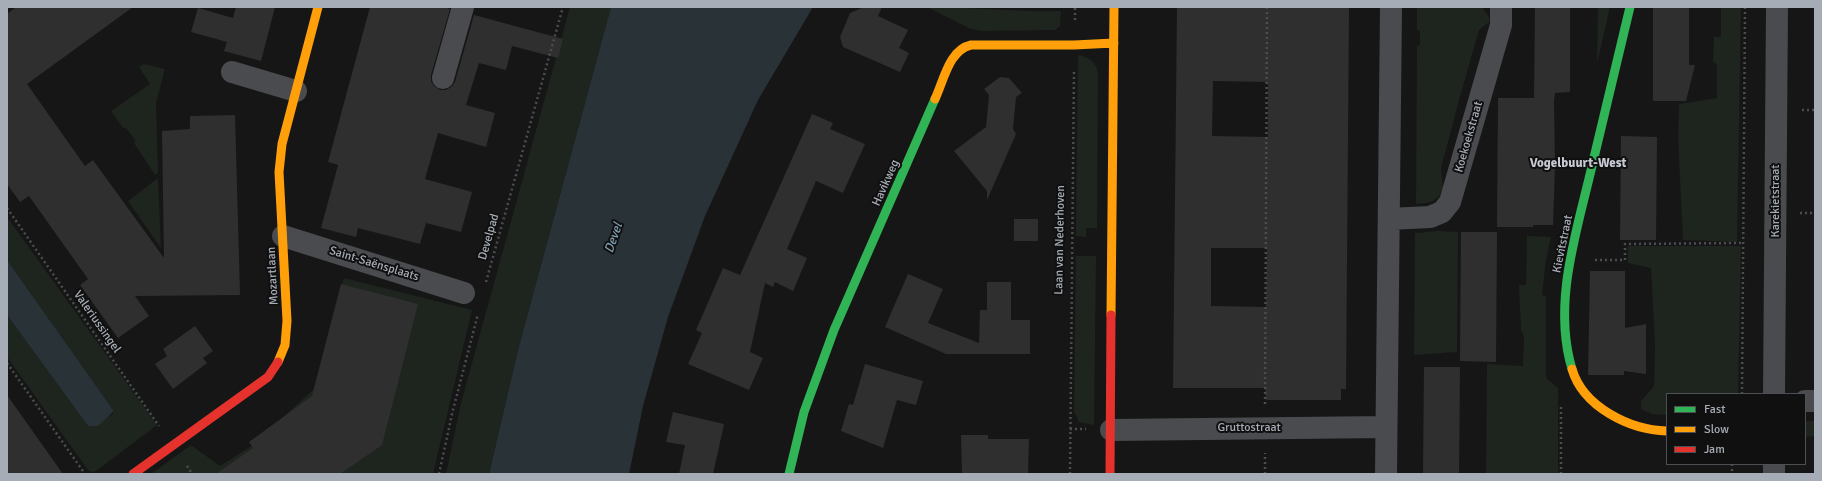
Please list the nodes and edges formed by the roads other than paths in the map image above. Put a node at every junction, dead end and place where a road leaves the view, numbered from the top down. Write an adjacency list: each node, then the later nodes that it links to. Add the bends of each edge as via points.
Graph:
1 (318, 7): 11 (street, Mozartlaan)
2 (463, 7): 10 (street)
3 (1114, 7): 8 (street)
4 (1391, 7): 12 (street)
5 (1502, 7): 12 (street, Koekoekstraat, via 1501,25 1450,202 1442,212 1430,217)
6 (1630, 7): 18 (street, Kievitstraat, via 1570,260 1565,298 1567,355 1572,374 1581,389 1600,407 1624,422 1650,431)
7 (1777, 7): 15 (street, Karekietstraat)
8 (1114, 43): 17 (street); 20 (street, Havikweg, via 971,45 963,47 956,54 834,330 804,412)
9 (232, 72): 11 (street)
10 (443, 78)
11 (296, 91): 13 (street, Mozartlaan, via 282,144 279,172)
12 (1389, 219): 16 (street)
13 (282, 236): 14 (street, Saint-Saënsplaats); 19 (street, Mozartlaan, via 287,321 286,344 280,362 268,377)
14 (472, 299)
15 (1774, 393)
16 (1386, 427): 17 (street, Gruttostraat); 22 (street)
17 (1111, 430): 21 (street)
18 (1666, 431)
19 (133, 474)
20 (789, 474)
21 (1110, 474)
22 (1386, 474)

